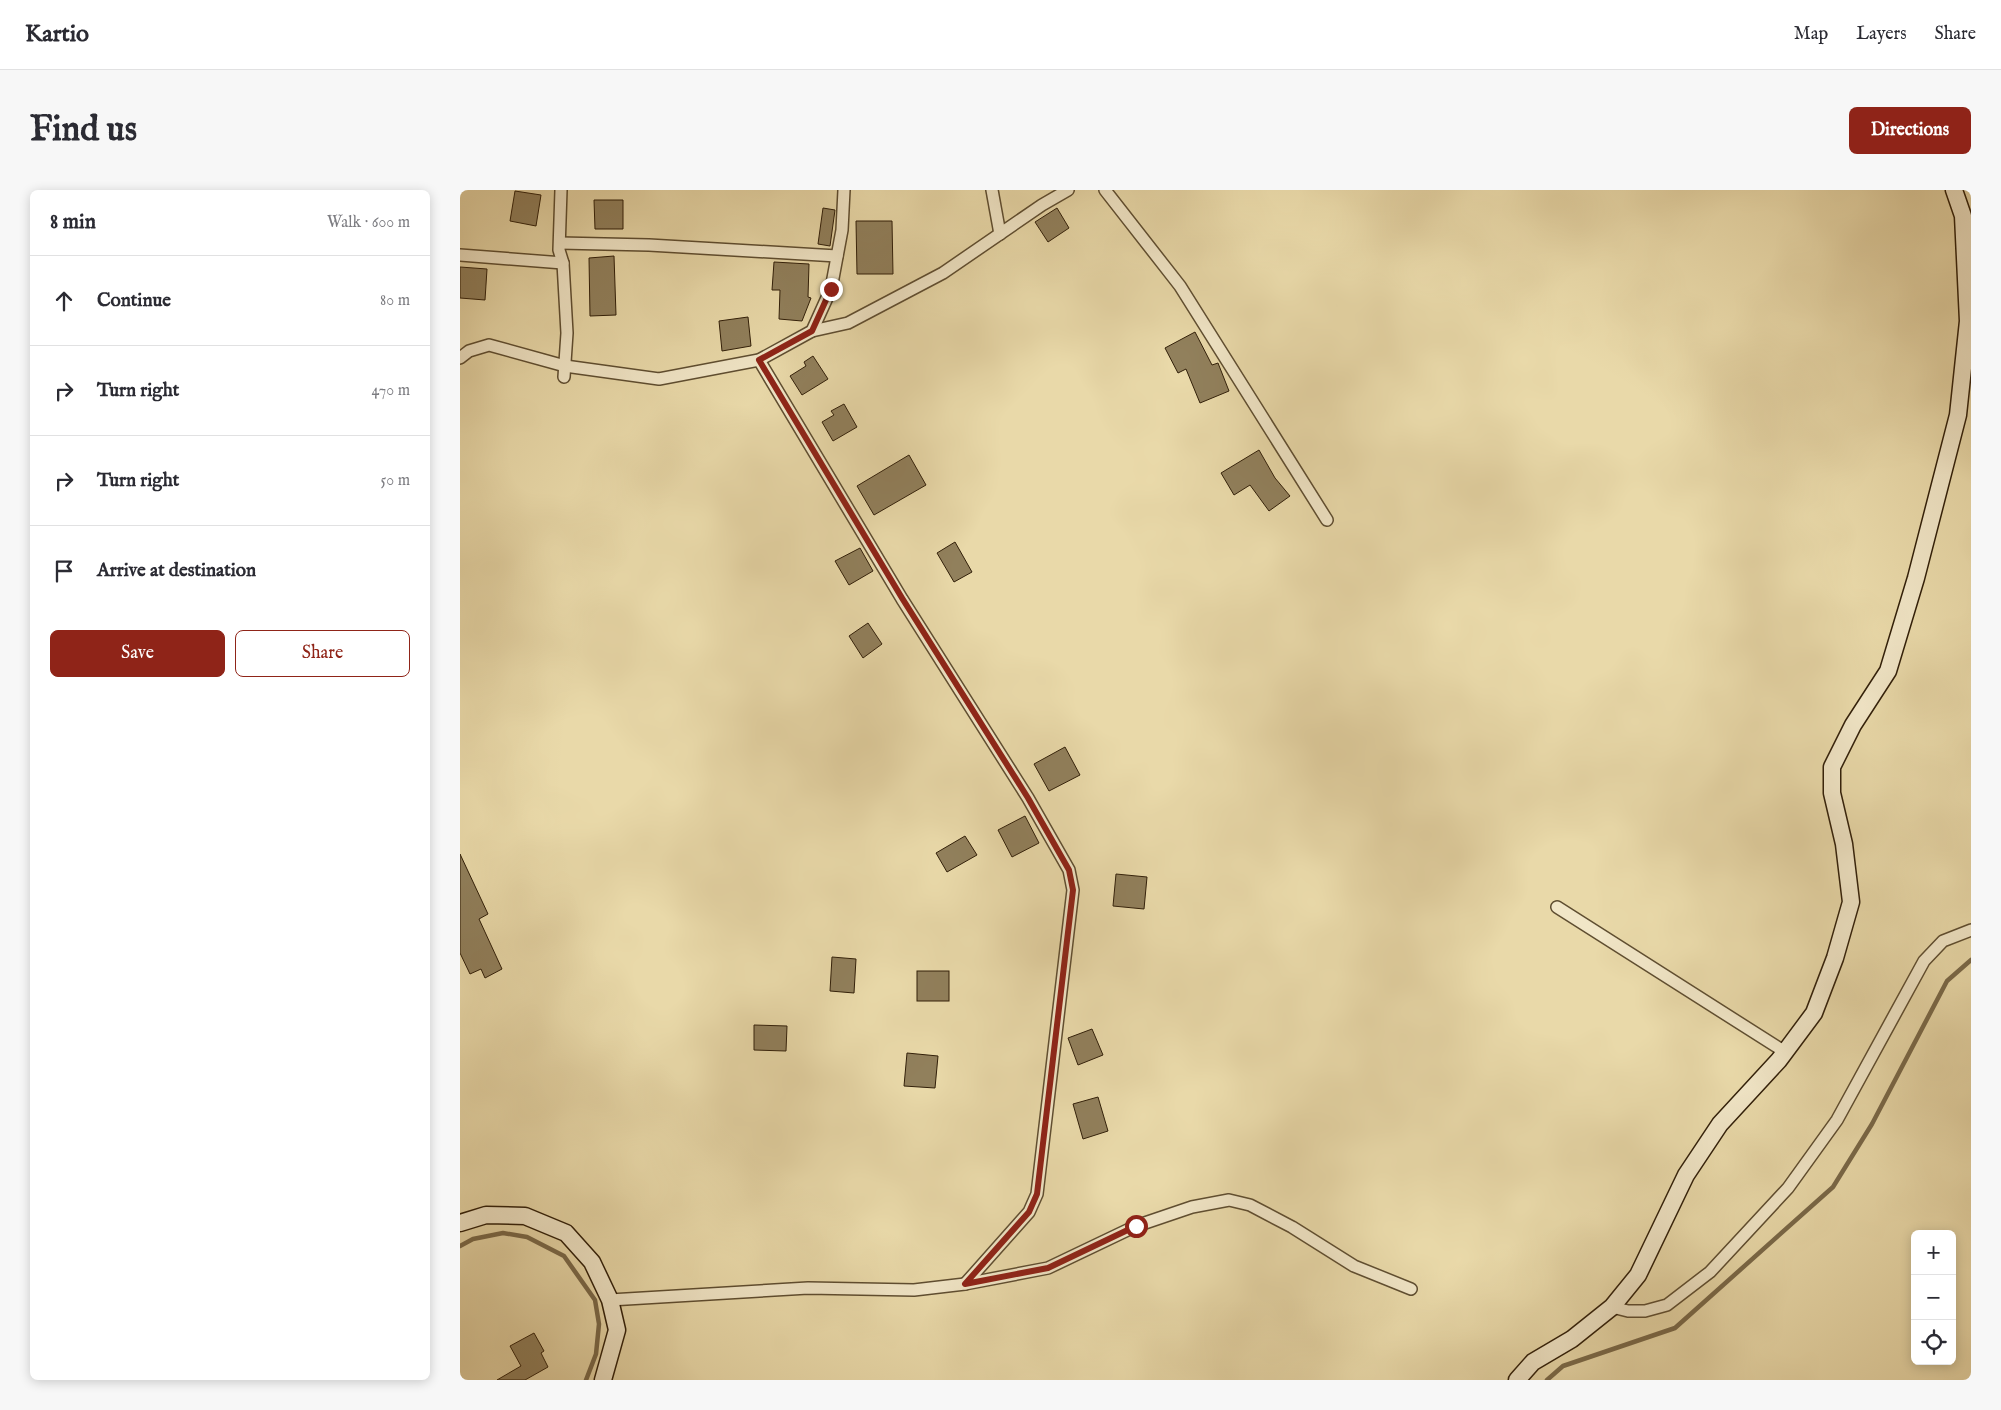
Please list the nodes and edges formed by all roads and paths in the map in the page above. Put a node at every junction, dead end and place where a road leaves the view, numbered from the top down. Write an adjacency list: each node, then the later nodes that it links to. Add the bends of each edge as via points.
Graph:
1 (561, 190): 8 (street)
2 (844, 190): 10 (street)
3 (992, 190): 7 (street)
4 (1068, 190): 7 (street)
5 (1104, 190): 16 (street, via 1180,286)
6 (1954, 190): 19 (street, via 1963,216 1968,321 1958,415 1888,671 1853,725 1832,767 1832,793 1844,844 1850,902 1836,958 1814,1013)
7 (1000, 234): 12 (street, via 943,273 848,323)
8 (560, 242): 10 (street); 11 (street)
9 (460, 255): 11 (street)
10 (837, 256): 12 (street, via 831,289)
11 (563, 263): 15 (street, via 567,333)
12 (812, 331): 14 (street)
13 (460, 358): 15 (street, via 469,351 489,345)
14 (759, 360): 15 (street, via 659,380); 21 (street, via 902,598 1028,798 1069,870 1072,883 1070,924 1037,1194 1029,1212)
15 (564, 371)
16 (1327, 520)
17 (1557, 908): 19 (street)
18 (1971, 930): 24 (street, via 1943,941 1924,961 1837,1120 1788,1188 1710,1272 1667,1305 1645,1311)
19 (1785, 1052): 24 (street, via 1720,1124 1686,1175 1638,1275)
20 (460, 1223): 23 (street, via 486,1215 525,1216 566,1234 592,1262)
21 (965, 1284): 22 (street, via 1048,1268 1136,1226 1192,1207 1229,1200 1250,1205 1354,1266); 23 (street, via 914,1290 808,1288)
22 (1411, 1289)
23 (610, 1300): 25 (street, via 617,1330)
24 (1612, 1307): 26 (street, via 1572,1339 1533,1362)
25 (603, 1380)
26 (1517, 1380)

